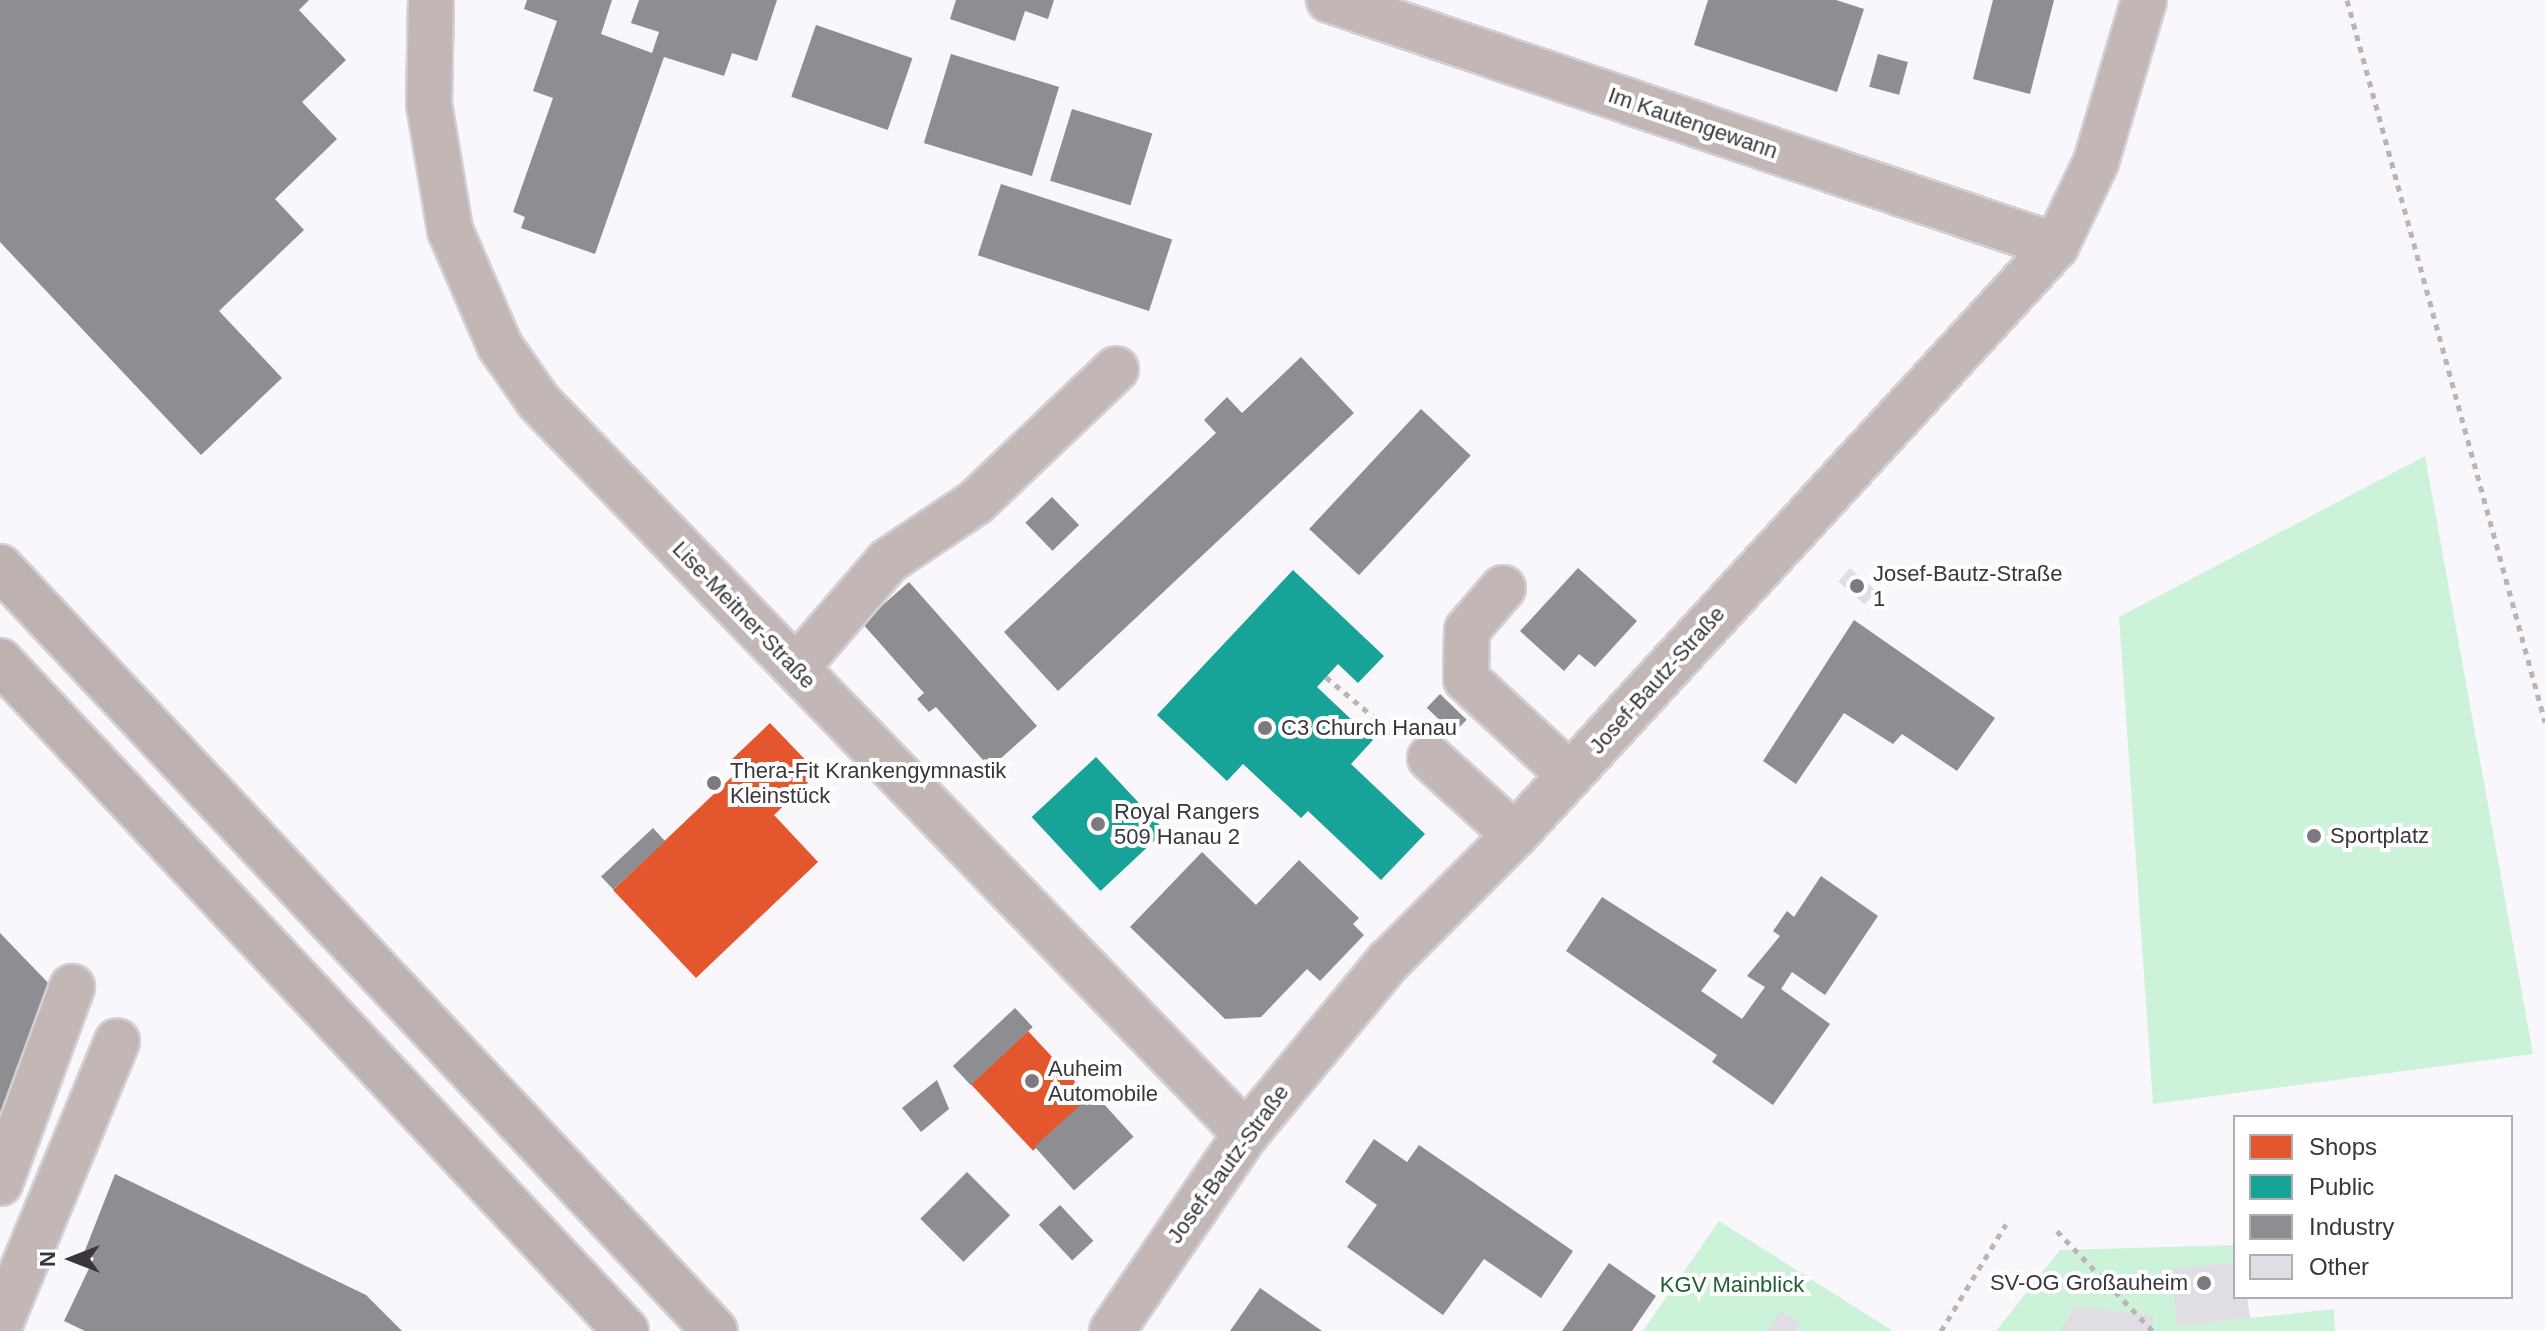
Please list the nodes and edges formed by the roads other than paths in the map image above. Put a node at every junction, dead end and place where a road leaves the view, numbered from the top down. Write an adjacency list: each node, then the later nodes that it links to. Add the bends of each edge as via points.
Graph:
1 (431, 0): 9 (street, Lise-Meitner-Straße, via 435,167 450,230 500,346 539,402)
2 (1329, 0): 4 (street, Im Kautengewann)
3 (2144, 0): 4 (street, Josef-Bautz-Straße, via 2096,162)
4 (2056, 246): 11 (street, Josef-Bautz-Straße)
5 (1116, 369): 9 (street, via 976,502 888,561)
6 (0, 567): 19 (highway)
7 (1503, 588): 11 (street, via 1467,630 1466,679)
8 (0, 661): 18 (highway)
9 (796, 668): 15 (street, Lise-Meitner-Straße)
10 (1430, 758): 12 (street)
11 (1570, 775): 12 (street, Josef-Bautz-Straße)
12 (1515, 835): 15 (street, Josef-Bautz-Straße, via 1388,962)
13 (72, 987): 16 (street)
14 (117, 1041): 17 (street)
15 (1246, 1134): 20 (street, Josef-Bautz-Straße)
16 (0, 1183)
17 (0, 1324)
18 (626, 1331)
19 (715, 1331)
20 (1112, 1331)

